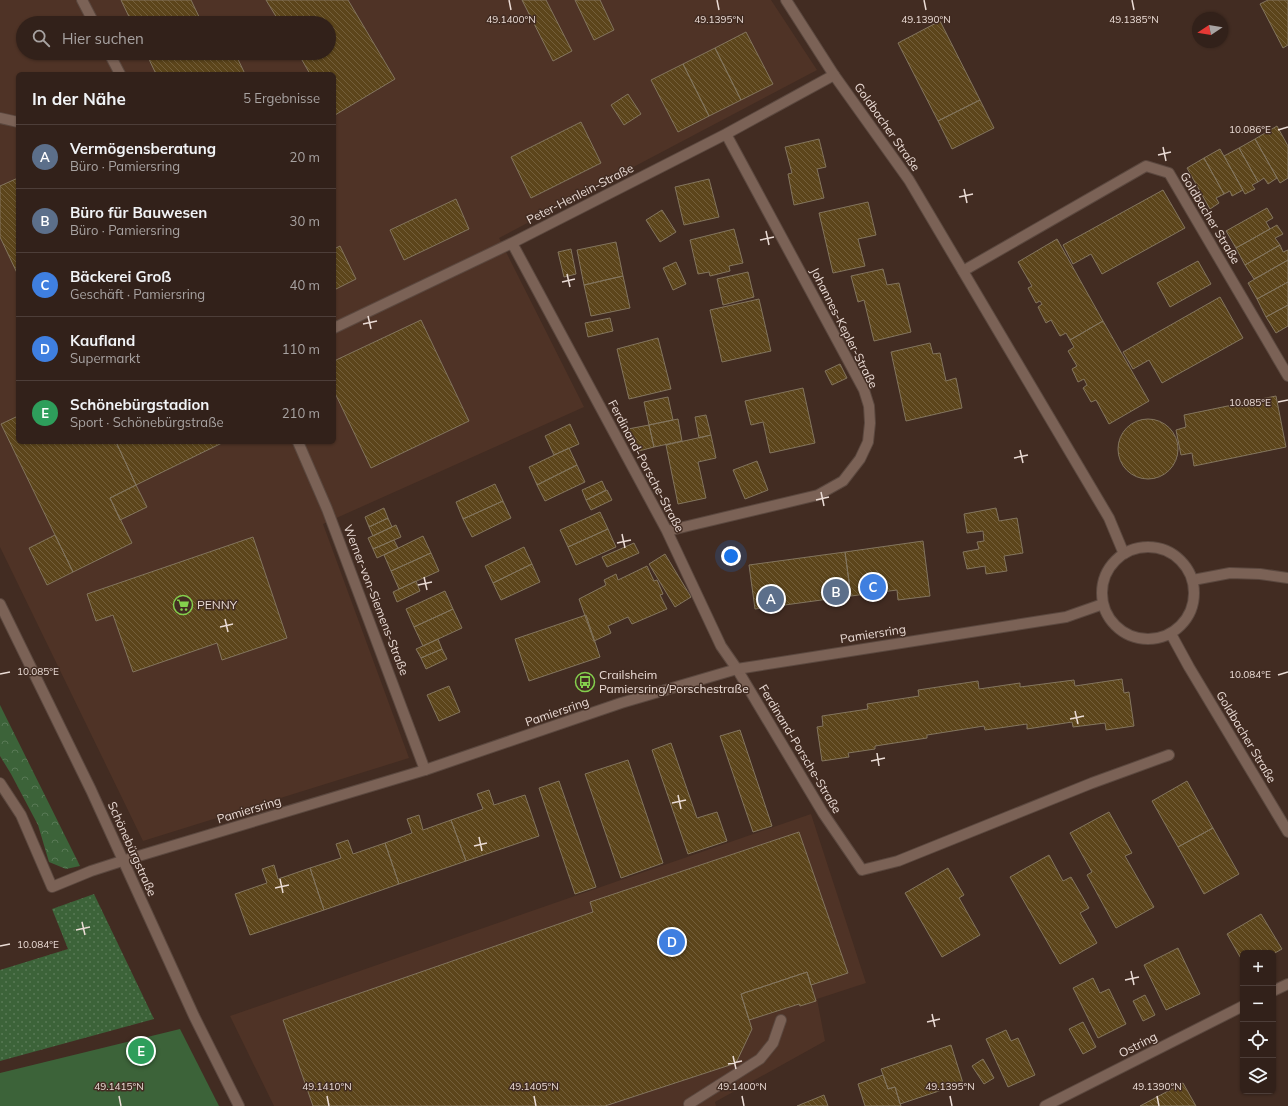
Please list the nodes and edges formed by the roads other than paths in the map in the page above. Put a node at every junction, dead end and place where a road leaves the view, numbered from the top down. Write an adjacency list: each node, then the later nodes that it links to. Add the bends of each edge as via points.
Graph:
1 (82, 0): 3 (street)
2 (786, 0): 6 (street, Goldbacher Straße)
3 (90, 16)
4 (113, 60): 5 (street)
5 (119, 72)
6 (834, 75): 9 (street, Peter-Henlein-Straße); 11 (street, Goldbacher Straße, via 909,180)
7 (0, 118): 8 (street)
8 (16, 122)
9 (726, 134): 10 (street, Peter-Henlein-Straße); 15 (street, Johannes-Kepler-Straße, via 864,390 870,424 868,442 860,459 843,481 818,495)
10 (512, 243): 12 (street, Peter-Henlein-Straße); 15 (street, Ferdinand-Porsche-Straße)
11 (963, 272): 13 (street, Goldbacher Straße, via 1146,166 1169,174); 16 (street, Goldbacher Straße, via 1109,518)
12 (336, 327)
13 (1288, 376)
14 (299, 444): 24 (street, Werner-von-Siemens-Straße, via 328,509)
15 (667, 531): 22 (street, Ferdinand-Porsche-Straße, via 721,646)
16 (1124, 554): 18 (street, via 1140,547 1157,548 1174,554 1186,566); 20 (street, via 1110,567 1102,585)
17 (1288, 578): 18 (street, via 1230,573)
18 (1193, 580): 21 (street, via 1195,598 1191,612 1183,624)
19 (0, 604): 27 (street, Schönebürgstraße, via 91,790)
20 (1103, 604): 21 (street, via 1110,620 1122,632 1138,639 1155,640); 22 (street, Pamiersring, via 1066,617)
21 (1171, 634): 26 (street, Goldbacher Straße)
22 (737, 669): 23 (street, Ferdinand-Porsche-Straße, via 823,813 862,870 898,861); 24 (street, Pamiersring, via 621,703)
23 (1169, 755)
24 (425, 770): 27 (street, Pamiersring)
25 (0, 783): 27 (street, Pamiersring, via 21,815 52,887)
26 (1288, 832)
27 (122, 861): 33 (street, Schönebürgstraße)
28 (1288, 984): 29 (street)
29 (1276, 990)
30 (1240, 1008): 34 (street, Ostring)
31 (781, 1020): 32 (street, via 773,1043 760,1059)
32 (690, 1104)
33 (239, 1106)
34 (1045, 1106)

